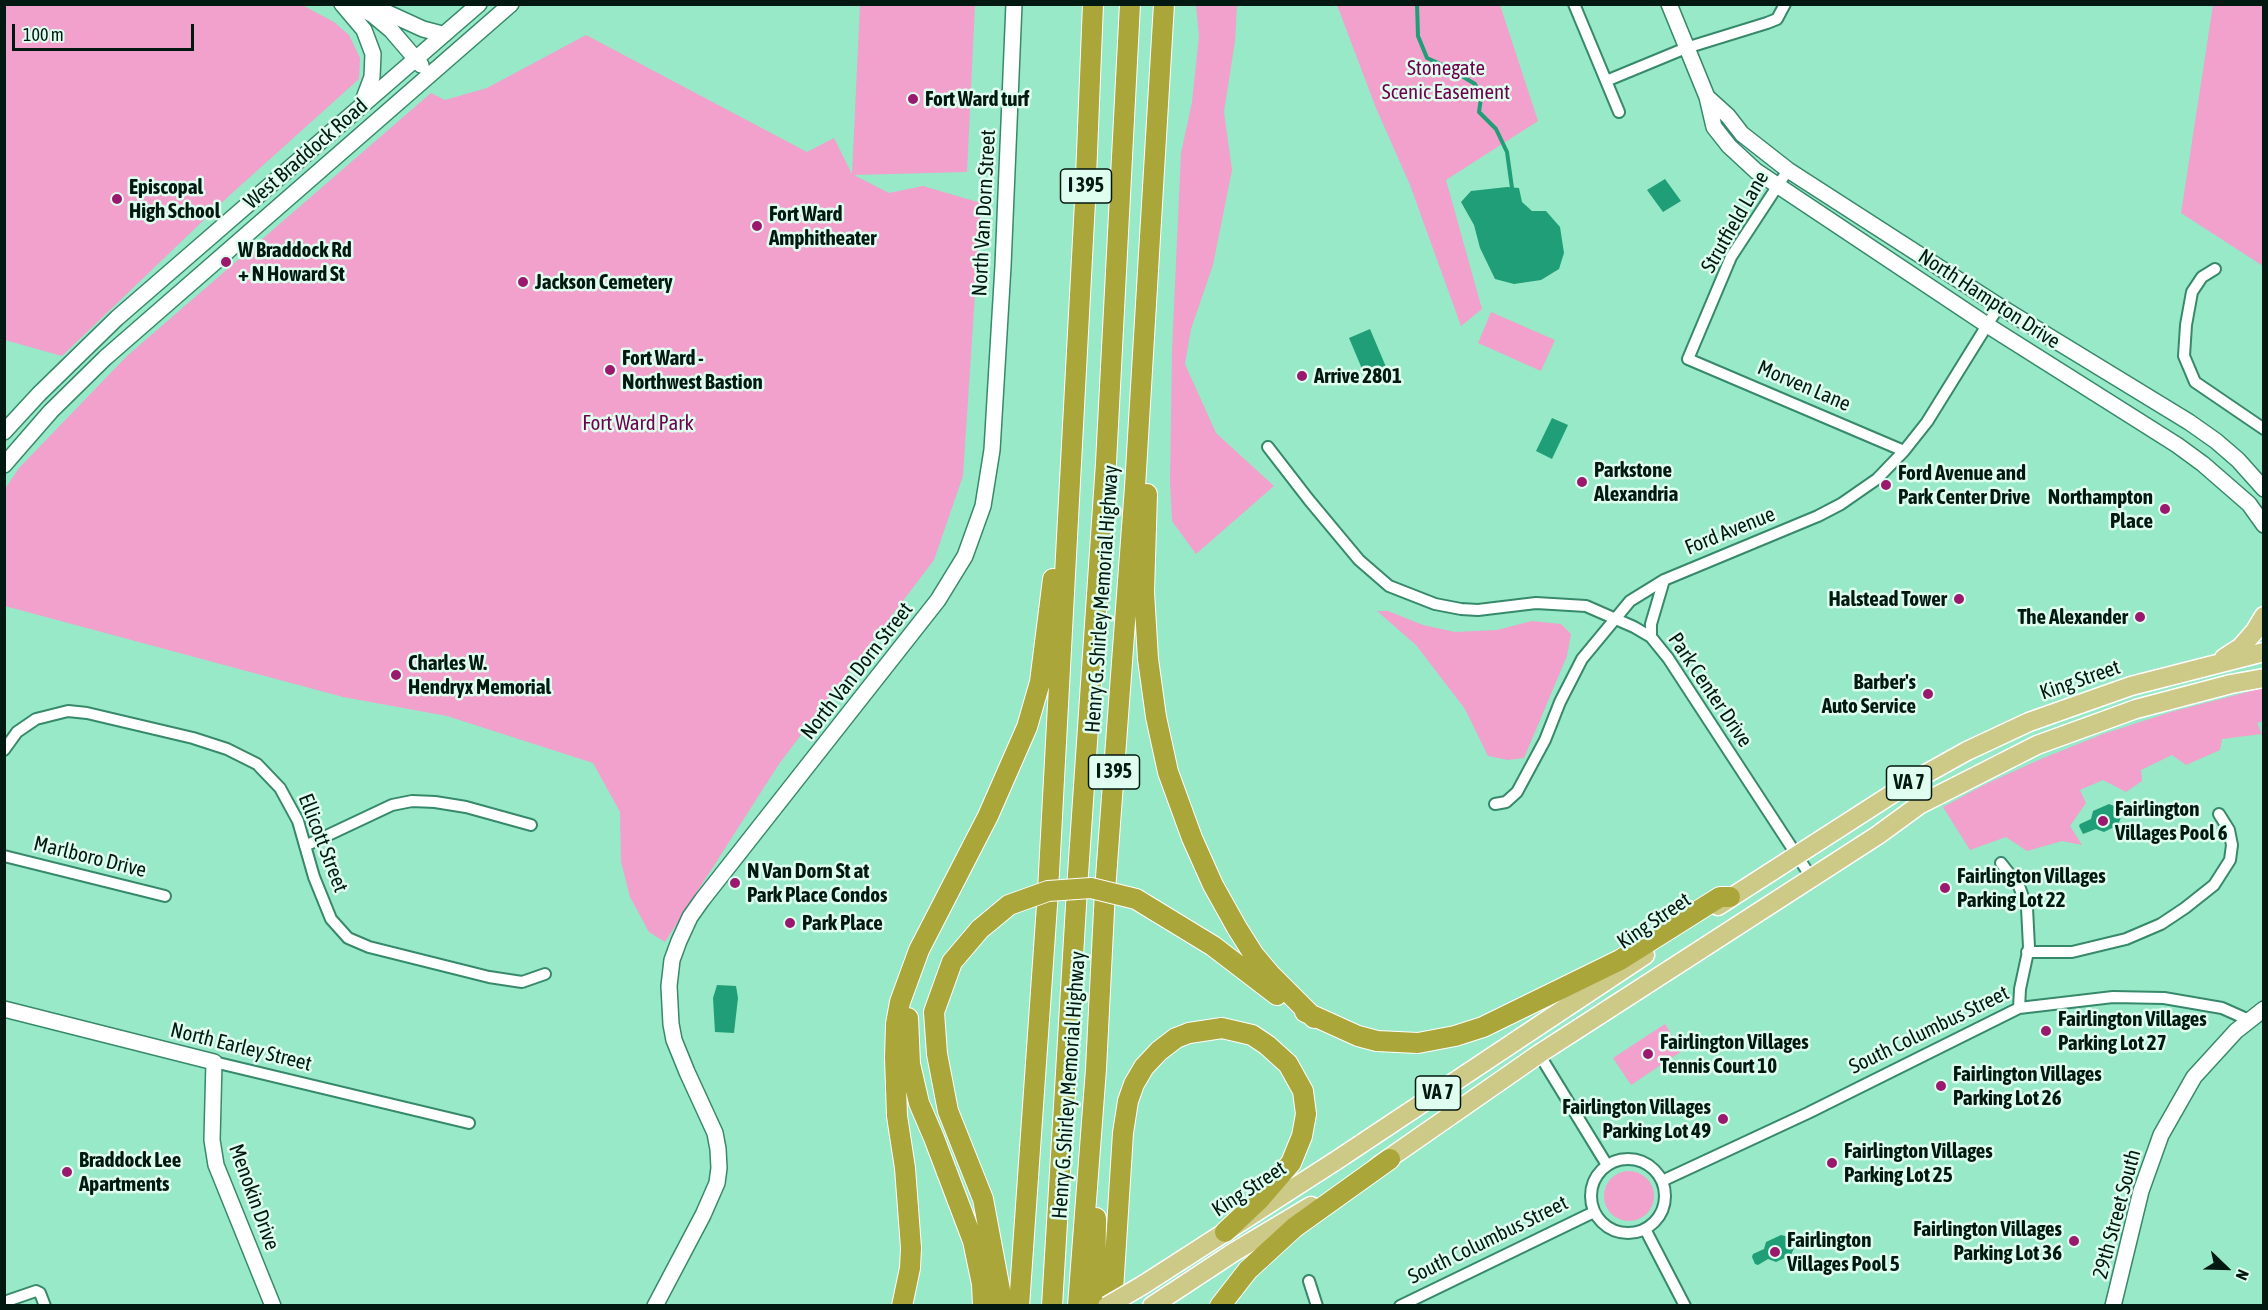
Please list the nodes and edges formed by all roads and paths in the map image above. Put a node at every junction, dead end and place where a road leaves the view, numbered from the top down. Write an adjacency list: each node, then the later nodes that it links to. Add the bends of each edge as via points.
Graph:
1 (342, 4): 18 (main road, via 364,30 373,54 372,77)
2 (353, 4): 12 (main road); 14 (main road, via 391,30)
3 (478, 4): 12 (main road, West Braddock Road)
4 (511, 4): 15 (main road, West Braddock Road)
5 (1014, 4): 75 (main road, North Van Dorn Street, via 1002,289 992,450 983,506 965,556 934,606 702,900 679,941 669,986 671,1024 674,1040 715,1133 719,1168 704,1215)
6 (1093, 4): 27 (highway, Henry G. Shirley Memorial Highway / I 395)
7 (1130, 4): 80 (highway, via 1106,463)
8 (1164, 4): 22 (highway, Henry G. Shirley Memorial Highway / I 395)
9 (1669, 4): 13 (main road, North Hampton Drive)
10 (1785, 4): 13 (street, via 1777,19)
11 (1575, 5): 16 (street)
12 (442, 34): 14 (main road, West Braddock Road)
13 (1686, 48): 16 (street); 17 (main road, North Hampton Drive)
14 (415, 59): 15 (main road); 18 (main road, West Braddock Road)
15 (430, 73): 32 (main road, West Braddock Road, via 105,358)
16 (1606, 81): 19 (street)
17 (1707, 97): 20 (main road, North Hampton Drive, via 1742,134); 21 (main road, North Hampton Drive, via 1714,126 1724,140)
18 (362, 104): 29 (main road, West Braddock Road, via 109,325)
19 (1619, 112)
20 (1788, 171): 21 (street, Strutfield Lane); 24 (main road, North Hampton Drive)
21 (1777, 186): 25 (main road, North Hampton Drive); 26 (street, Strutfield Lane, via 1731,257)
22 (1151, 240): 59 (highway, via 1144,592 1156,717 1168,772 1213,885 1254,956); 63 (highway, Henry G. Shirley Memorial Highway / I 395)
23 (2215, 268): 28 (street, via 2202,277 2192,292 2184,356 2195,382)
24 (1999, 306): 25 (street, Ford Avenue); 33 (main road, North Hampton Drive, via 2216,441)
25 (1987, 325): 31 (street, Ford Avenue, via 1927,422); 34 (main road, North Hampton Drive, via 2120,407 2203,464 2249,504)
26 (1688, 359): 31 (street, Morven Lane)
27 (1076, 367): 53 (highway, via 1040,682 1008,773); 79 (highway, Henry G. Shirley Memorial Highway / I 395, via 1048,891)
28 (2264, 429)
29 (4, 432)
30 (1268, 447): 37 (street, Park Center Drive, via 1359,560 1401,592 1461,609 1559,603 1586,606)
31 (1904, 451): 35 (street, Ford Avenue, via 1877,479 1842,504)
32 (4, 465)
33 (2264, 489)
34 (2264, 525)
35 (1664, 580): 37 (street, Ford Avenue, via 1630,601); 38 (street)
36 (2264, 616): 40 (main road, via 2241,647)
37 (1615, 618): 38 (street, Park Center Drive); 43 (street, Ford Avenue, via 1582,659 1517,792 1506,802)
38 (1651, 637): 47 (street, Park Center Drive)
39 (2264, 652): 40 (main road, King Street / VA 7)
40 (2214, 664): 47 (main road, King Street / VA 7, via 2131,686 2029,722 1906,785)
41 (2264, 678): 50 (main road, VA 7, via 2136,709 2037,745 1919,806)
42 (4, 750): 46 (street, Ellicott Street, via 16,732 36,719 68,711 204,742 245,756 270,776 292,809)
43 (1495, 804)
44 (2219, 814): 54 (street, via 2229,830 2230,860 2214,885 2185,908 2161,924 2126,939 2072,952)
45 (531, 825): 46 (street, via 466,807 412,801 392,805)
46 (305, 846): 55 (street, Ellicott Street, via 332,919 348,938 369,947 489,977 522,982)
47 (1796, 855): 50 (street, Park Center Drive); 52 (main road, King Street / VA 7)
48 (4, 856): 51 (street, Marlboro Drive)
49 (2001, 863): 54 (street, via 2023,894 2027,908)
50 (1811, 877): 61 (main road, VA 7)
51 (165, 896)
52 (1730, 897): 59 (highway, via 1720,897 1620,960 1484,1027 1455,1036 1418,1042 1377,1041); 70 (main road, King Street / VA 7)
53 (919, 950): 76 (highway, via 900,1002 895,1042 897,1116 911,1248); 77 (highway, via 909,996 910,1064 919,1103 973,1241)
54 (2027, 952): 56 (street)
55 (545, 974)
56 (2019, 1008): 60 (street, South Columbus Street, via 2113,997 2164,998 2222,1008); 67 (street, South Columbus Street)
57 (4, 1009): 62 (main road, North Earley Street)
58 (2264, 1009): 60 (main road)
59 (1314, 1018): 78 (highway, bridge, via 1285,1002 1213,946 1136,899 1091,888 1048,891 1009,905 980,929 952,962 934,1012 948,1111 983,1199)
60 (2248, 1020): 90 (main road, 29th Street South, via 2194,1077 2161,1135 2141,1191)
61 (1539, 1054): 65 (main road, VA 7); 66 (street)
62 (213, 1062): 64 (street, North Earley Street); 74 (main road, Menokin Drive, via 212,1140 216,1165)
63 (1096, 1069): 81 (highway, Henry G. Shirley Memorial Highway / I 395); 82 (highway)
64 (469, 1123)
65 (1390, 1158): 85 (main road, VA 7); 86 (highway, via 1294,1227 1248,1270)
66 (1607, 1165): 67 (street, via 1620,1159 1638,1160 1655,1170); 68 (street, via 1592,1186)
67 (1662, 1181): 69 (street, via 1663,1208)
68 (1594, 1212): 69 (street, via 1615,1231); 88 (street, South Columbus Street)
69 (1646, 1229): 89 (street)
70 (1225, 1232): 83 (main road, King Street / VA 7, bridge); 84 (highway, via 1291,1164 1302,1136 1305,1103 1296,1076 1278,1054 1252,1035 1222,1028 1176,1038 1159,1050 1134,1084 1124,1125)
71 (1309, 1281): 87 (street)
72 (4, 1302): 73 (street, via 36,1291)
73 (45, 1305)
74 (273, 1305)
75 (655, 1305)
76 (902, 1305)
77 (983, 1305)
78 (1000, 1305)
79 (1019, 1305)
80 (1052, 1305)
81 (1078, 1305)
82 (1095, 1305)
83 (1107, 1305)
84 (1112, 1305)
85 (1152, 1305)
86 (1220, 1305)
87 (1317, 1305)
88 (1400, 1305)
89 (1685, 1305)
90 (2113, 1305)

